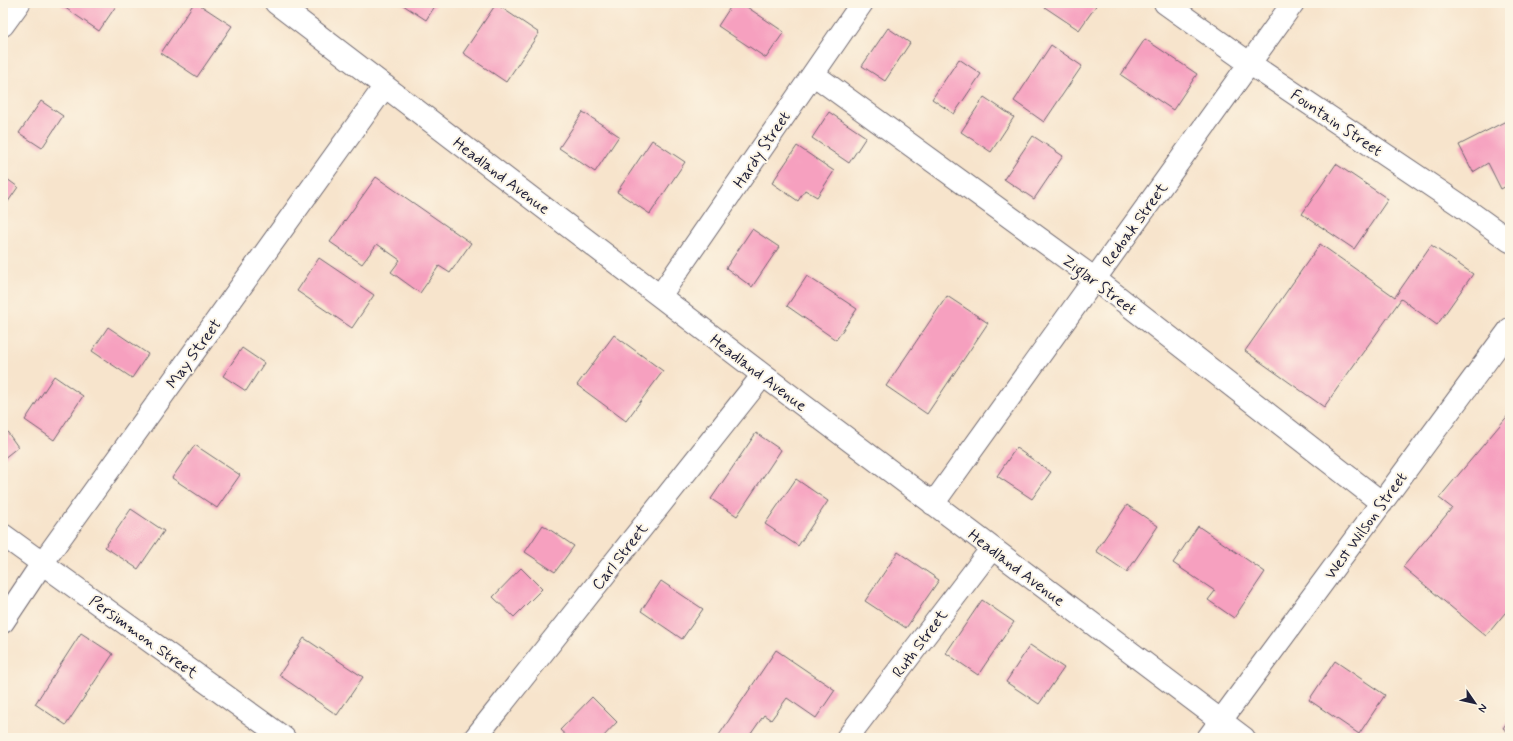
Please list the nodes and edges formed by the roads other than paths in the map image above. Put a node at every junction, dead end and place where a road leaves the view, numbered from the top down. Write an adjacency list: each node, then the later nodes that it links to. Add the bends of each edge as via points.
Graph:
1 (19, 3): 6 (street)
2 (276, 3): 9 (street, Headland Avenue)
3 (862, 3): 8 (street, Hardy Street)
4 (1165, 3): 7 (street, Fountain Street)
5 (1293, 3): 7 (street, Redoak Street)
6 (3, 25)
7 (1249, 63): 10 (street, Fountain Street); 11 (street, Redoak Street)
8 (812, 74): 11 (street, Ziglar Street); 12 (street, Hardy Street)
9 (385, 86): 12 (street, Headland Avenue); 19 (street, May Street)
10 (1510, 241)
11 (1095, 279): 15 (street, Ziglar Street); 16 (street, Redoak Street)
12 (660, 296): 14 (street, Headland Avenue)
13 (1510, 329): 15 (street, West Wilson Street)
14 (763, 375): 16 (street, Headland Avenue); 23 (street, Carl Street)
15 (1382, 503): 21 (street, West Wilson Street)
16 (933, 504): 18 (street, Headland Avenue)
17 (3, 534): 19 (street, Persimmon Street)
18 (992, 548): 21 (street, Headland Avenue); 24 (street, Ruth Street)
19 (43, 562): 20 (street, May Street); 22 (street, Persimmon Street)
20 (3, 622)
21 (1221, 721): 25 (street, West Wilson Street); 26 (street, Headland Avenue)
22 (284, 738)
23 (475, 738)
24 (847, 738)
25 (1208, 738)
26 (1244, 738)

